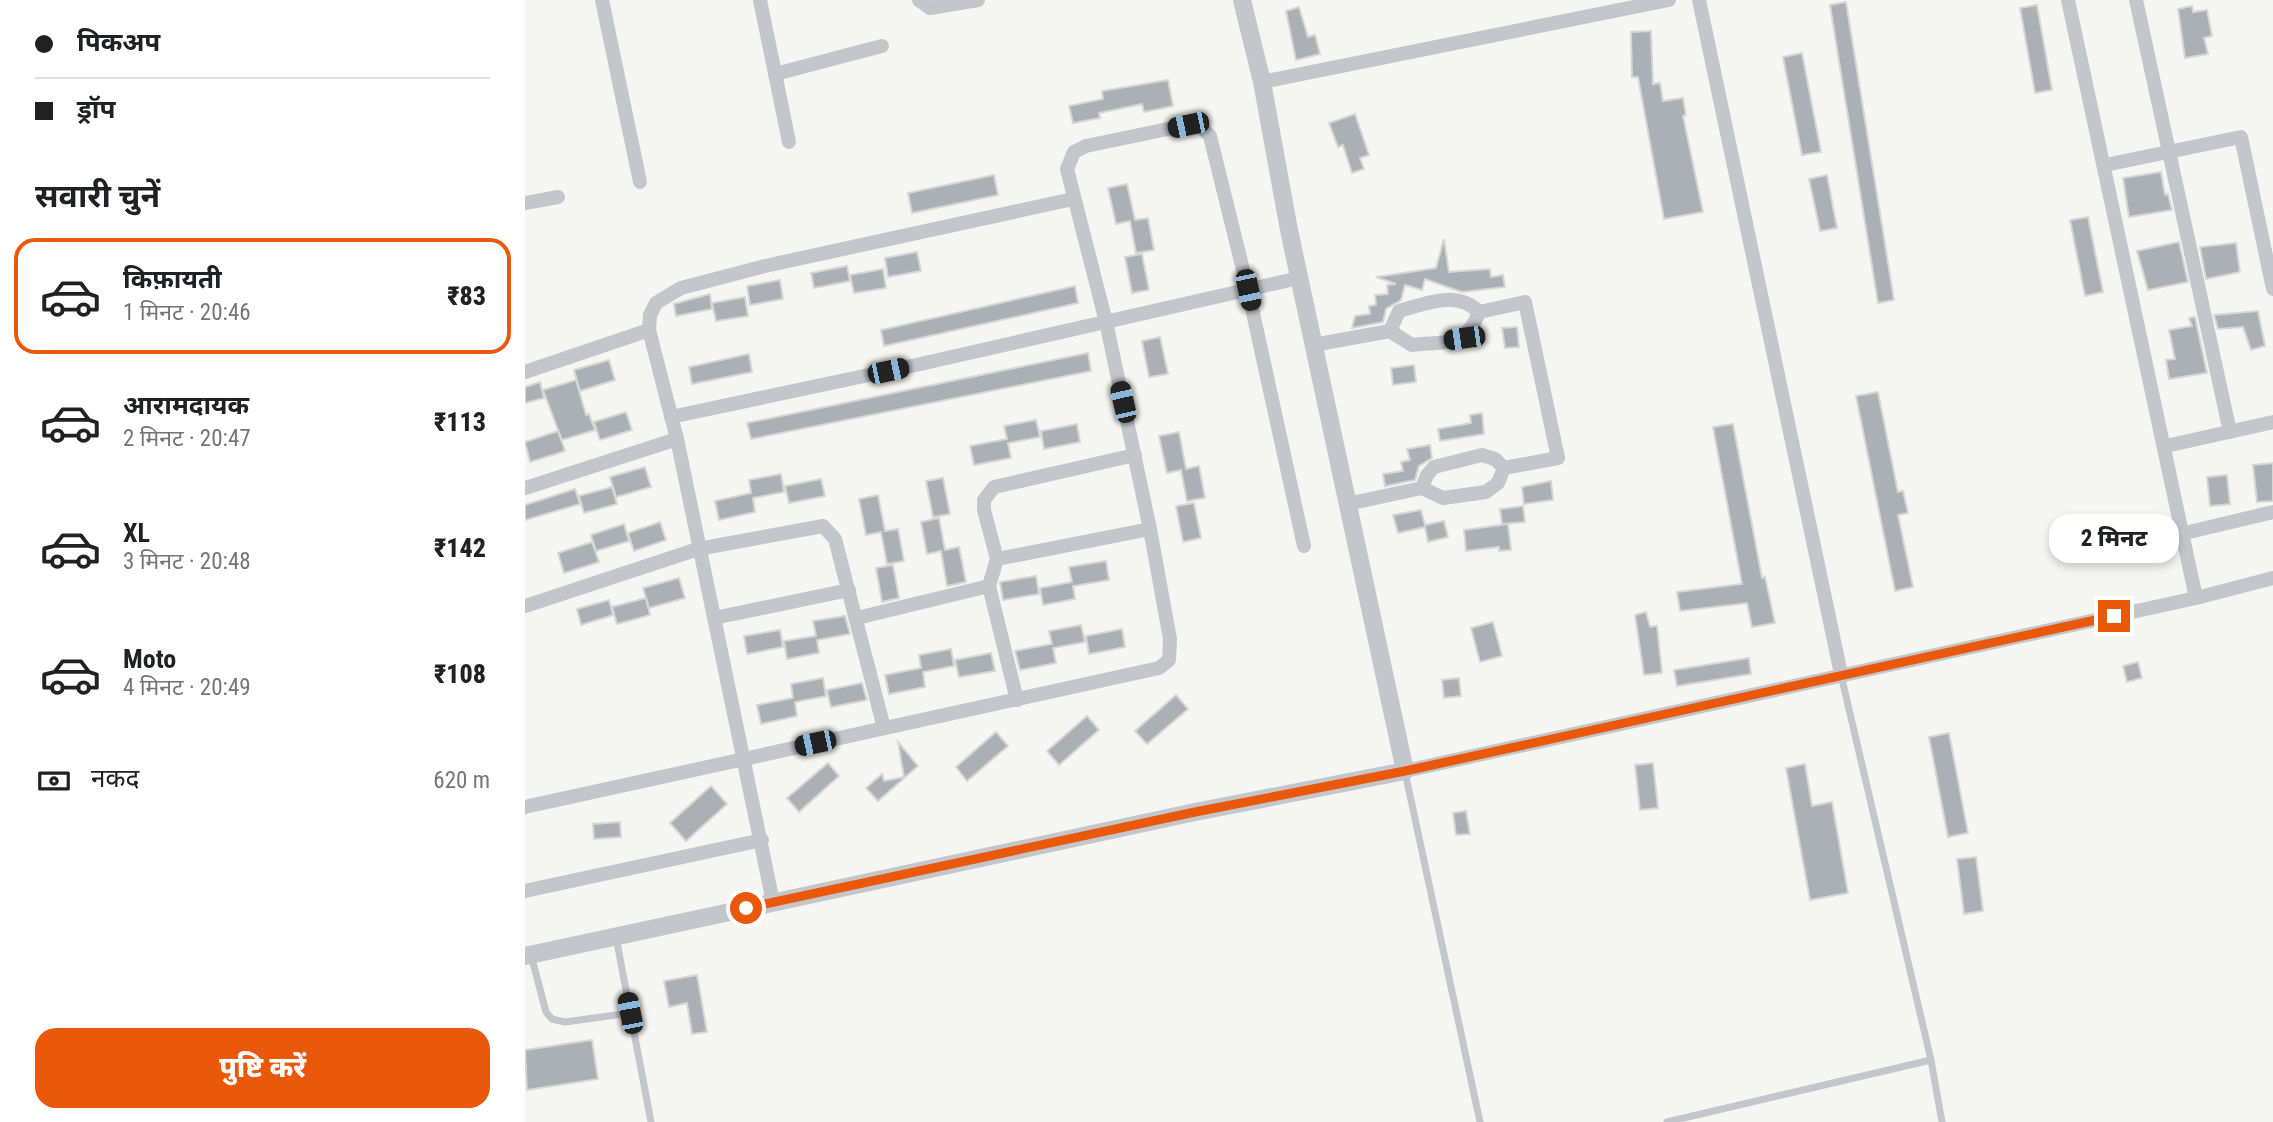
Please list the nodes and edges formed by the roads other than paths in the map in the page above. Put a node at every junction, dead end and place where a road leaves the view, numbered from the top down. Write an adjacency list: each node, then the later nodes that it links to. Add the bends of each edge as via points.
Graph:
1 (601, 0): 16 (street)
2 (760, 0): 11 (street)
3 (919, 0): 4 (street, via 930,8)
4 (978, 0)
5 (1242, 0): 12 (street)
6 (1669, 0): 12 (street)
7 (1699, 0): 52 (street)
8 (2068, 0): 15 (street)
9 (2136, 0): 14 (street)
10 (883, 46): 11 (street)
11 (775, 74): 13 (street)
12 (1262, 82): 20 (street)
13 (789, 142)
14 (2168, 152): 15 (street); 21 (street, via 2241,137); 31 (street)
15 (2105, 165): 33 (street)
16 (640, 182)
17 (558, 197): 19 (street)
18 (1073, 199): 22 (street, via 1067,169 1074,152 1188,125 1201,127 1214,148); 24 (street); 25 (street, via 681,288 656,303)
19 (525, 203)
20 (1299, 278): 22 (street); 27 (street)
21 (2273, 289)
22 (1248, 290): 24 (street); 42 (street)
23 (1479, 312): 26 (street, via 1460,298 1421,305 1399,311); 26 (street, via 1473,330 1464,338 1412,345); 35 (street, via 1525,302 1558,458)
24 (1106, 322): 29 (street); 34 (street)
25 (649, 330): 28 (street); 29 (street)
26 (1390, 331): 27 (street)
27 (1313, 345): 38 (street)
28 (525, 372)
29 (671, 416): 32 (street)
30 (2273, 422): 31 (street)
31 (2230, 432): 33 (street)
32 (677, 439): 36 (street); 43 (street)
33 (2166, 446): 41 (street)
34 (1135, 455): 40 (street); 44 (street, via 994,487 987,493 984,510)
35 (1504, 468): 37 (street, via 1498,483 1486,492 1443,498); 37 (street, via 1482,455 1434,467)
36 (525, 488)
37 (1422, 488): 38 (street)
38 (1347, 504): 56 (street)
39 (2273, 512): 41 (street)
40 (1150, 530): 44 (street); 53 (street, via 1170,639 1169,660 1159,667)
41 (2185, 533): 48 (street)
42 (1304, 546)
43 (698, 549): 47 (street, via 823,526 835,539); 49 (street); 50 (street)
44 (997, 559): 46 (street)
45 (2273, 579): 48 (street)
46 (989, 586): 51 (street); 53 (street)
47 (849, 590): 50 (street); 51 (street)
48 (2196, 598): 52 (street)
49 (525, 606)
50 (714, 618): 55 (street)
51 (857, 618): 54 (street)
52 (1841, 674): 56 (street); 64 (lane)
53 (1017, 700): 54 (street)
54 (884, 729): 55 (street)
55 (745, 758): 57 (street); 58 (street)
56 (1405, 771): 60 (street); 66 (lane)
57 (525, 807)
58 (762, 840): 59 (street); 60 (street)
59 (525, 891)
60 (773, 902): 61 (street)
61 (616, 937): 62 (street); 63 (lane)
62 (528, 955): 63 (lane, via 552,1019 565,1022)
63 (630, 1013): 65 (lane)
64 (1931, 1060): 67 (lane); 68 (lane)
65 (651, 1122)
66 (1481, 1122)
67 (1667, 1122)
68 (1942, 1122)

